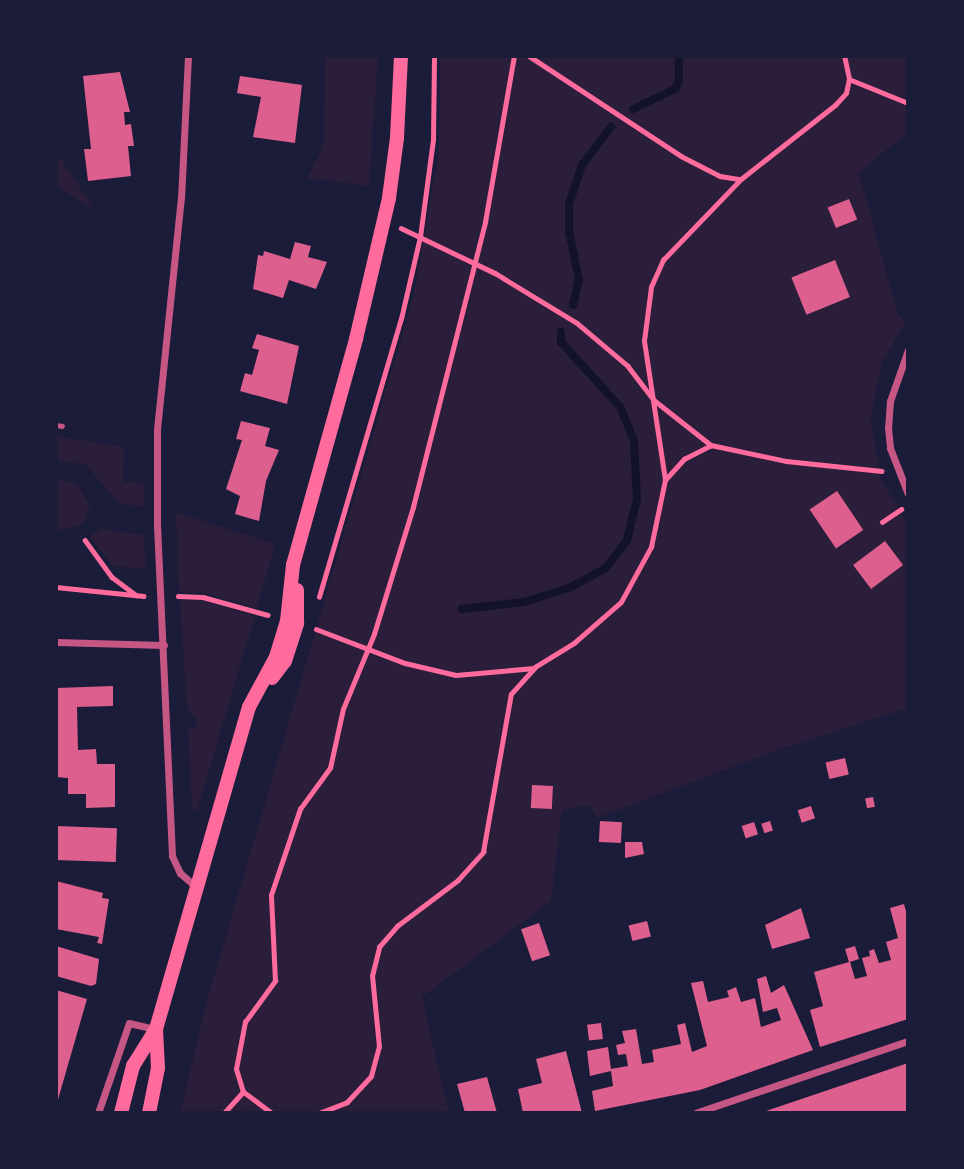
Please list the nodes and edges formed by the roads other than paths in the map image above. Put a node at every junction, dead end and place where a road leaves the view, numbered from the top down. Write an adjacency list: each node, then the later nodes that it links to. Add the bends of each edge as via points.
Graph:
1 (188, 56): 6 (street, via 181,197 157,430)
2 (401, 56): 7 (main road, via 397,138 384,221 356,339 293,565 286,624 276,657 249,707)
3 (908, 350): 4 (street, via 890,401 890,448)
4 (908, 494)
5 (56, 642): 6 (street)
6 (164, 645): 7 (street, via 172,856 180,873)
7 (197, 888): 8 (main road)
8 (156, 1029): 10 (street, via 129,1023); 11 (main road, via 133,1066); 12 (main road, via 158,1068)
9 (908, 1041): 13 (street)
10 (98, 1113)
11 (121, 1113)
12 (149, 1113)
13 (695, 1113)

